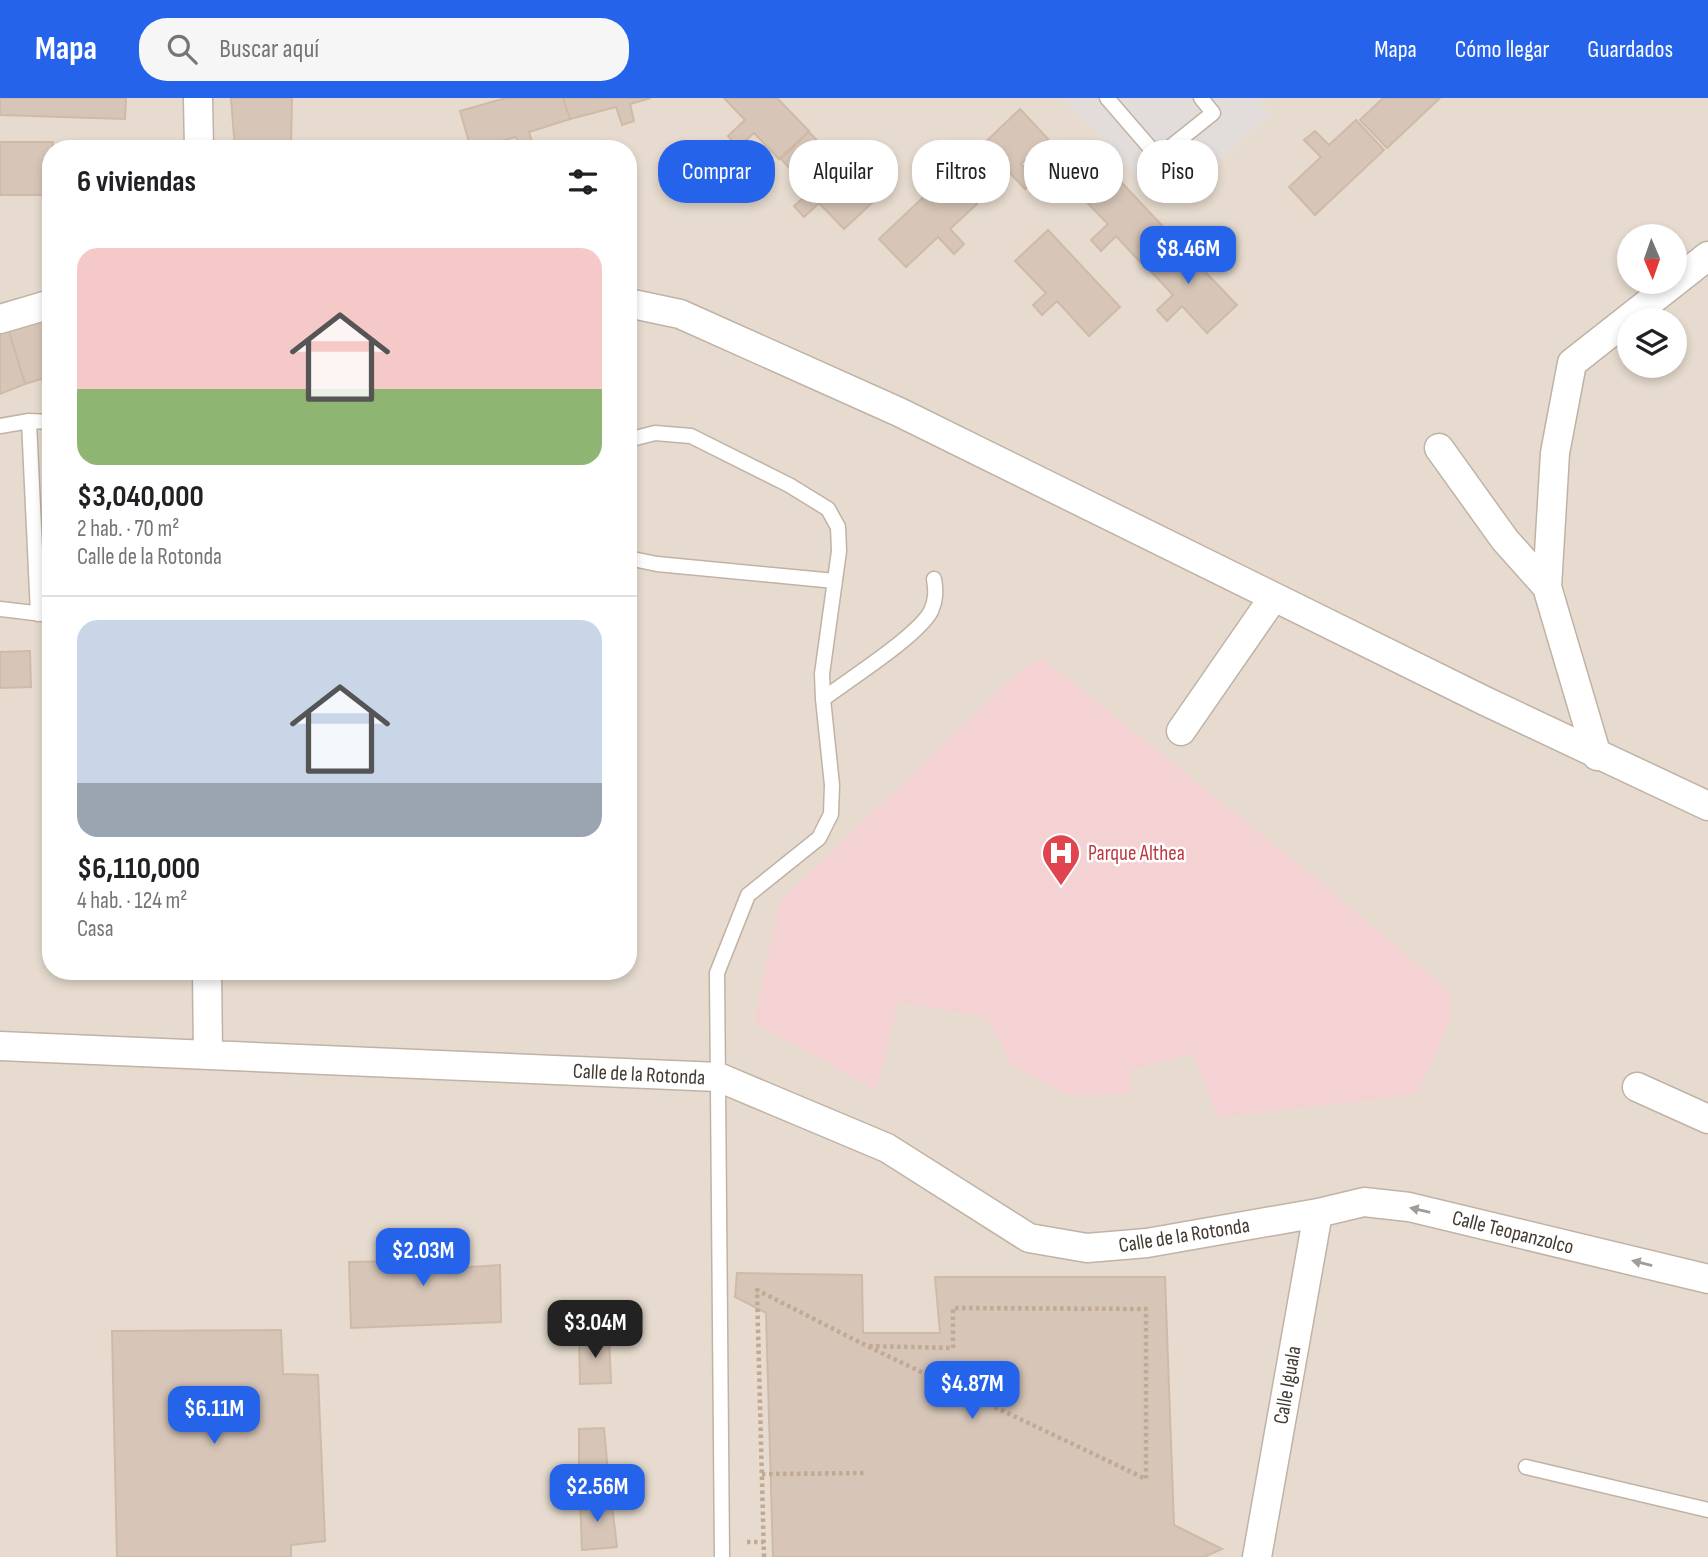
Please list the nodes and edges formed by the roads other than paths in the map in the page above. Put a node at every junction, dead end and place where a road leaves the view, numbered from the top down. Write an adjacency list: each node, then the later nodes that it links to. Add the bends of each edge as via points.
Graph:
1 (198, 98): 4 (street)
2 (1107, 98): 3 (lane, via 1158,157 1213,113)
3 (1201, 98)
4 (199, 140)
5 (1708, 256): 18 (street, via 1572,363 1555,453)
6 (637, 305): 19 (street, via 680,314 899,412)
7 (42, 307): 8 (street)
8 (0, 319)
9 (29, 421): 10 (lane); 11 (lane); 15 (lane)
10 (42, 422)
11 (0, 426)
12 (637, 438): 17 (lane, via 655,433 691,436 828,509 838,527)
13 (1439, 448): 18 (street, via 1505,540)
14 (637, 560): 17 (lane)
15 (42, 579)
16 (934, 579): 22 (lane, via 937,594 930,613 914,631)
17 (835, 581): 22 (lane, via 822,674)
18 (1548, 587): 24 (street)
19 (1273, 598): 23 (street); 24 (street)
20 (0, 609): 21 (lane)
21 (42, 615)
22 (823, 699): 29 (lane, via 831,814 819,838 748,895 717,973)
23 (1181, 731)
24 (1597, 756): 25 (street)
25 (1708, 806)
26 (207, 980): 28 (street)
27 (0, 1046): 28 (street, Calle de la Rotonda)
28 (208, 1054): 29 (street, Calle de la Rotonda)
29 (718, 1077): 32 (street, Calle de la Rotonda, via 887,1148 1029,1238 1087,1248 1147,1243); 36 (lane)
30 (1637, 1087): 31 (street)
31 (1708, 1119)
32 (1318, 1213): 33 (street, Calle Teopanzolco, one-way to 32, via 1409,1207 1364,1202); 37 (street, Calle Iguala)
33 (1708, 1279)
34 (1526, 1467): 35 (lane)
35 (1708, 1510)
36 (722, 1557)
37 (1257, 1557)

